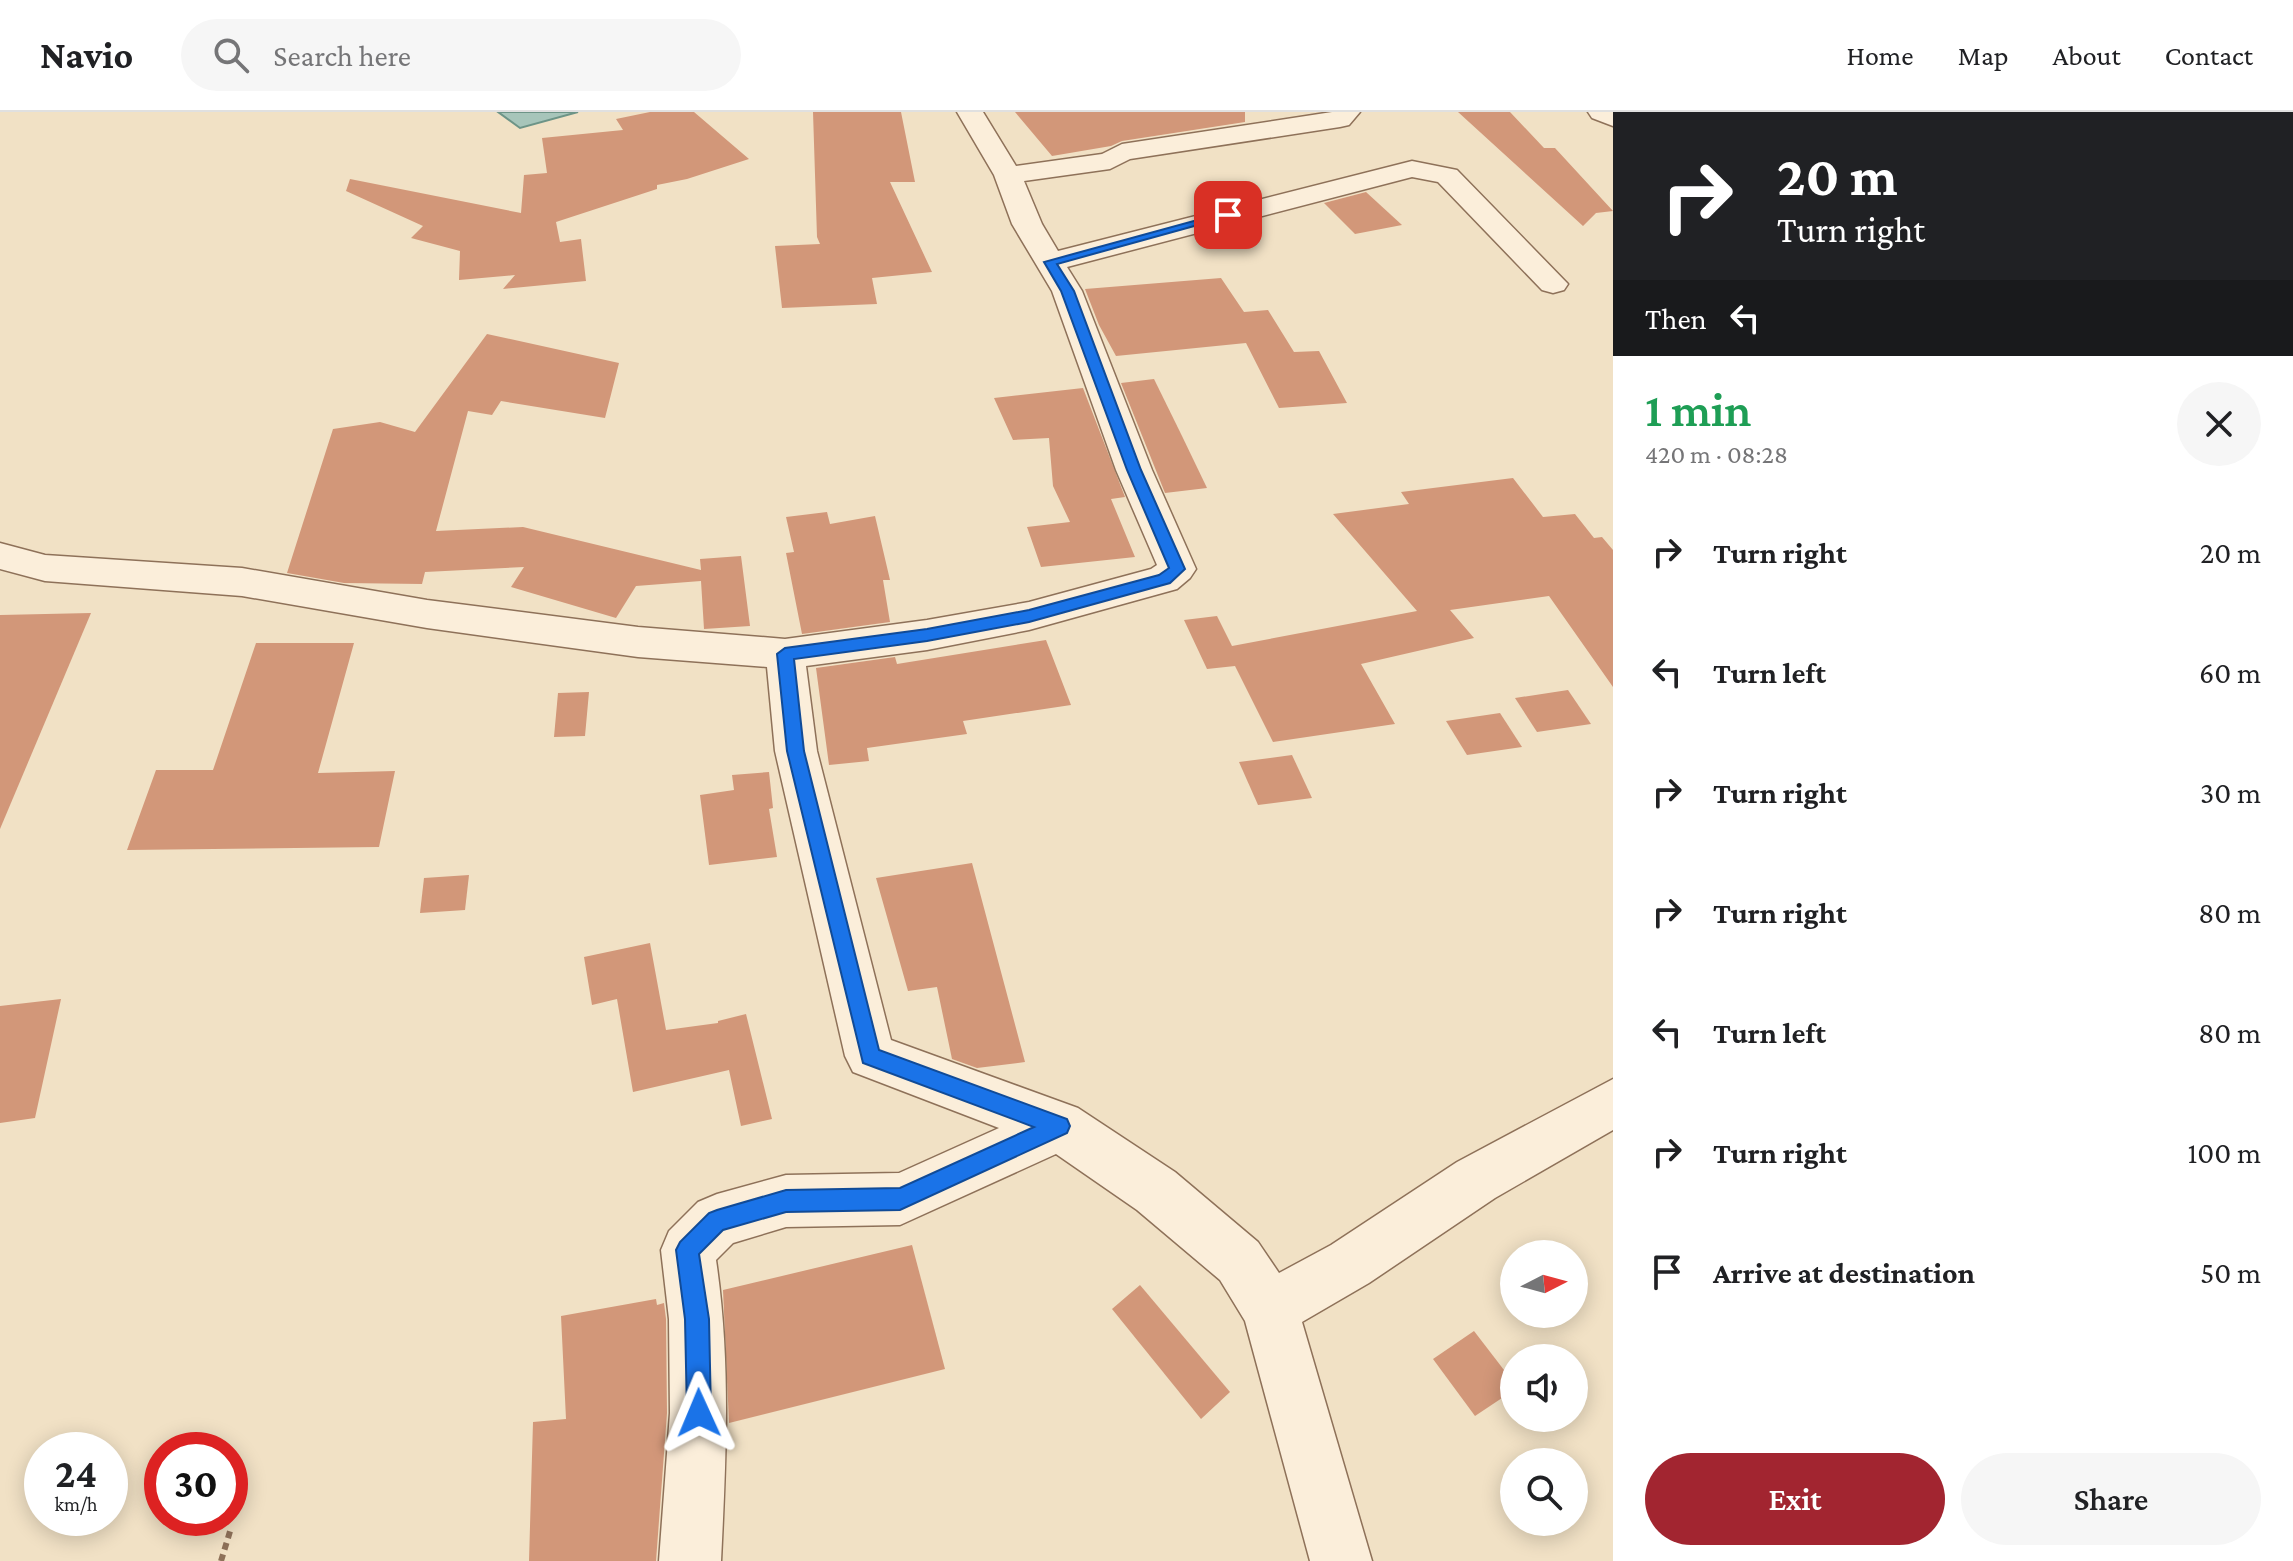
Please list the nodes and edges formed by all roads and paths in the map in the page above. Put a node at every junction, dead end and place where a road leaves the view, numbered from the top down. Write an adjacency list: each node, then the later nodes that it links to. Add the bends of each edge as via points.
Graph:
1 (970, 112): 5 (street)
2 (1347, 112): 5 (street, via 1340,119)
3 (1601, 112): 4 (street)
4 (1613, 118)
5 (1008, 175): 6 (street, via 1027,224)
6 (1050, 262): 7 (street, via 1412,169 1447,176); 9 (street, via 1067,291 1177,569 1164,579 1029,616)
7 (1553, 284)
8 (0, 556): 9 (street, via 45,568 242,582 638,642)
9 (785, 654): 11 (street, via 796,751 870,1056)
10 (1613, 1103): 12 (street, via 1476,1180 1350,1264)
11 (1060, 1126): 12 (street, via 1156,1191 1239,1261); 15 (street, via 900,1199 786,1201 717,1221 688,1250 697,1319 699,1413)
12 (1270, 1309): 16 (street)
13 (229, 1536): 14 (path)
14 (221, 1561)
15 (690, 1561)
16 (1341, 1561)

